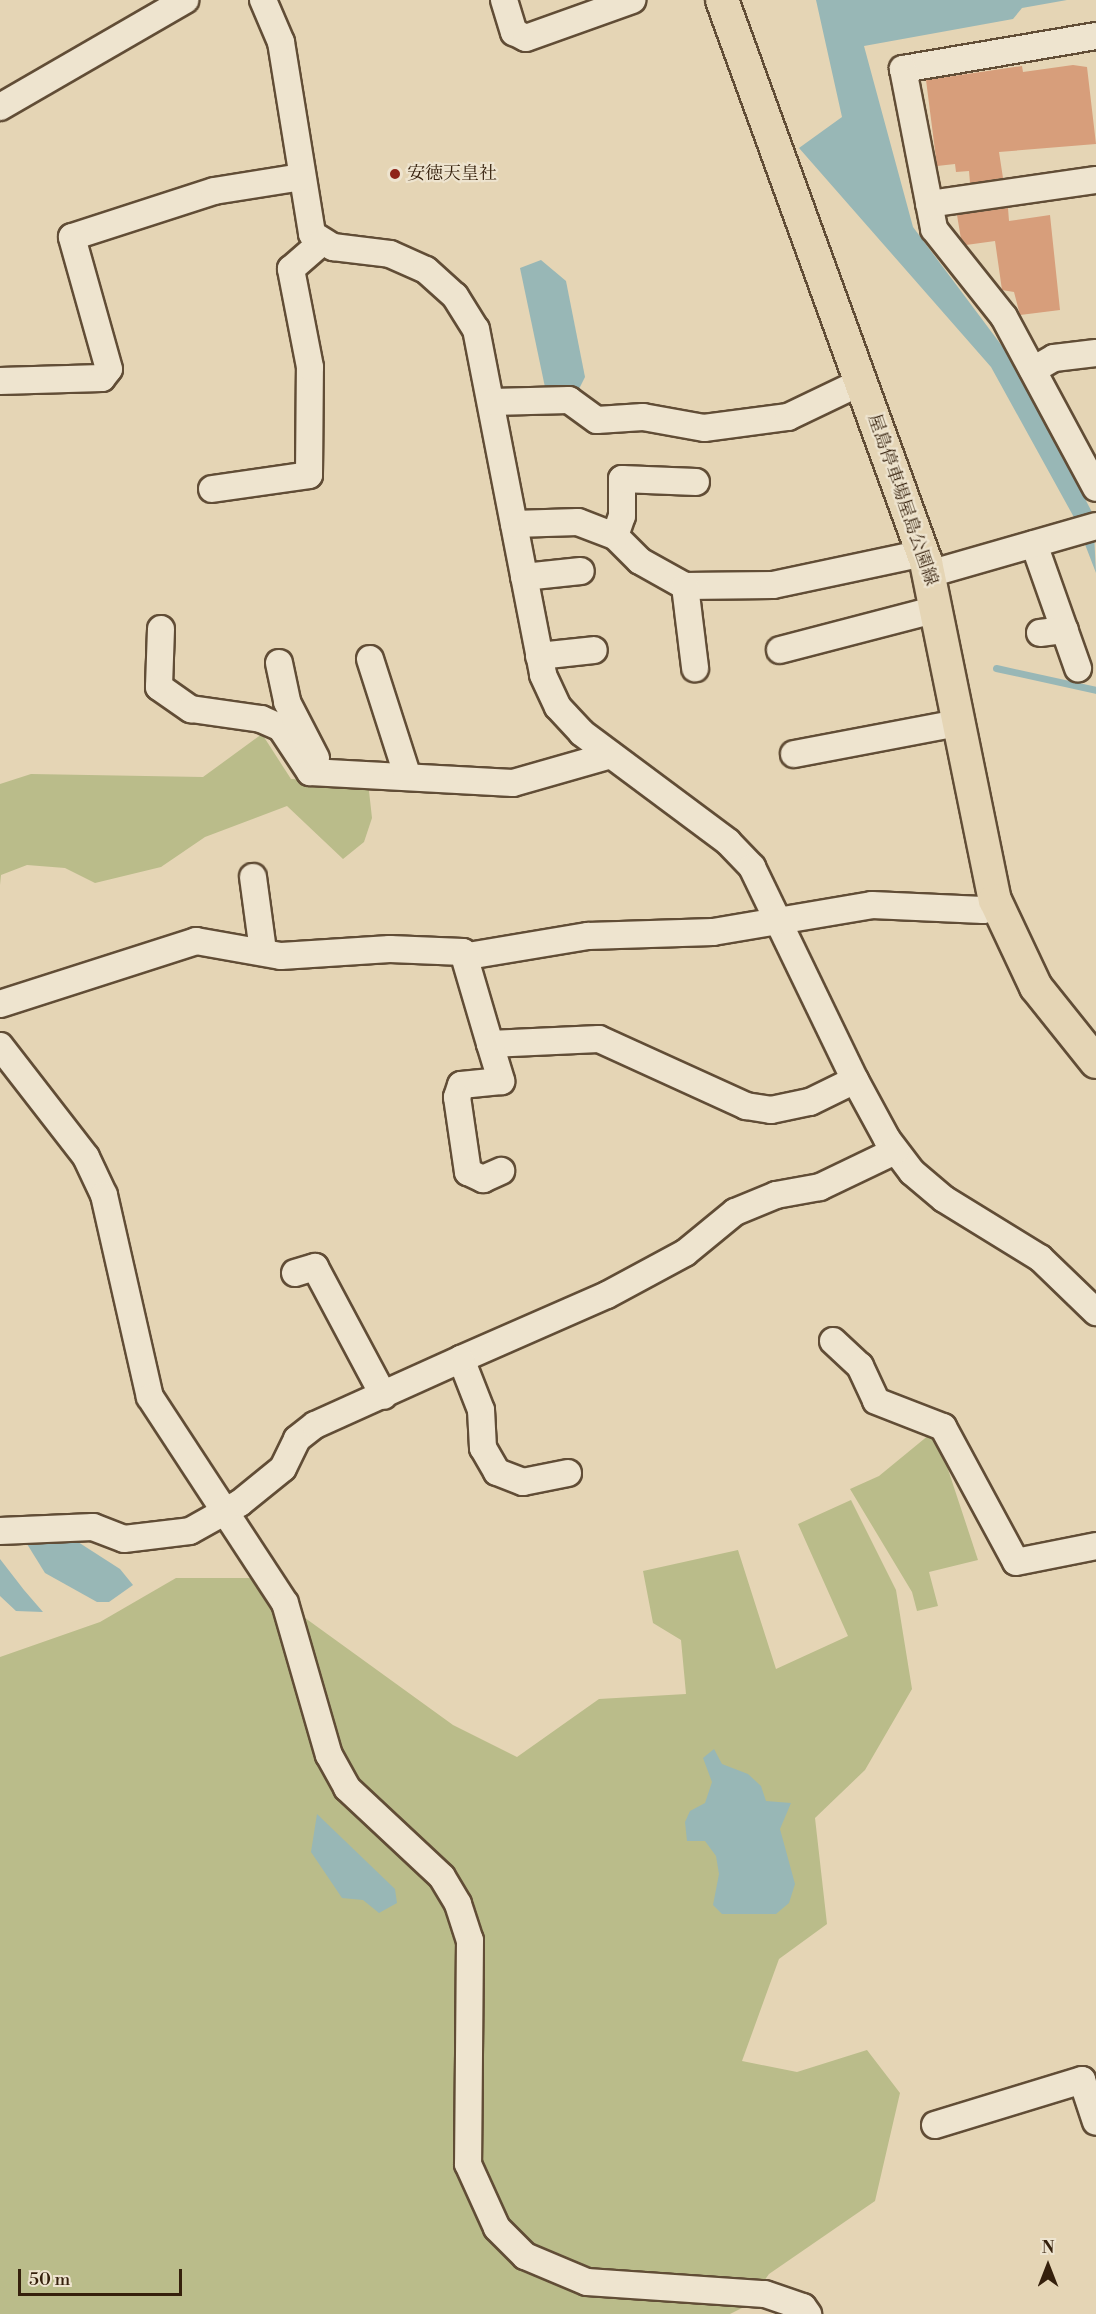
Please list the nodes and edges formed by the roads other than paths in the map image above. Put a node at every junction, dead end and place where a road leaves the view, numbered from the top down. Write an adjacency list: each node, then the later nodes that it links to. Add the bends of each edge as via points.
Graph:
1 (185, 0): 7 (street)
2 (263, 0): 8 (street, via 280,42)
3 (504, 0): 4 (street, via 513,32 525,39)
4 (632, 0)
5 (722, 0): 15 (main road, 屋島停車場屋島公園線)
6 (1096, 36): 10 (street, via 903,69)
7 (0, 107)
8 (301, 177): 11 (street, via 308,223); 14 (street, via 214,191 72,237 109,369 102,378)
9 (1096, 180): 10 (street)
10 (929, 204): 13 (street, via 933,229 995,305)
11 (321, 243): 16 (street, via 399,257 441,282 476,329); 19 (street, via 291,269 310,367 309,475)
12 (1096, 353): 13 (street, via 1054,358)
13 (1033, 370): 18 (street)
14 (0, 381)
15 (861, 382): 16 (street, via 788,417 704,428 643,417 597,420 569,400); 24 (main road, 屋島停車場屋島公園線)
16 (492, 402): 20 (street)
17 (696, 482): 22 (street, via 622,479 622,516)
18 (1096, 488)
19 (212, 489)
20 (514, 524): 22 (street, via 578,522); 26 (street)
21 (1096, 526): 23 (street)
22 (615, 536): 27 (street, via 640,561)
23 (1034, 544): 24 (street); 36 (street, via 1052,632)
24 (926, 563): 27 (street, via 773,585); 28 (main road, 屋島停車場屋島公園線)
25 (581, 571): 26 (street)
26 (524, 578): 32 (street)
27 (685, 586): 35 (street)
28 (937, 609): 31 (street); 37 (main road, 屋島停車場屋島公園線)
29 (161, 628): 40 (street, via 159,687 191,709 261,719 281,728 310,772)
30 (594, 650): 32 (street)
31 (780, 650)
32 (539, 656): 38 (street, via 558,707)
33 (370, 659): 41 (street)
34 (279, 663): 40 (street, via 286,702)
35 (694, 668)
36 (1078, 668)
37 (958, 723): 39 (street); 43 (main road, 屋島停車場屋島公園線)
38 (611, 754): 41 (street, via 513,783); 44 (street, via 741,854)
39 (794, 754)
40 (322, 772): 41 (street)
41 (407, 774)
42 (253, 877): 45 (street)
43 (997, 904): 44 (street, via 983,910 872,905); 50 (main road, 屋島停車場屋島公園線, via 1036,987)
44 (779, 920): 46 (street, via 684,934 588,936); 51 (street, via 798,971)
45 (263, 951): 46 (street, via 316,956 390,949); 47 (street, via 196,941)
46 (468, 956): 48 (street)
47 (0, 1004)
48 (490, 1044): 51 (street, via 599,1039 746,1106 771,1110 810,1102); 53 (street, via 501,1081 461,1085 457,1097 468,1172 483,1179)
49 (0, 1046): 60 (street, via 90,1167 115,1229 150,1397)
50 (1096, 1062)
51 (855, 1080): 52 (street)
52 (895, 1151): 55 (street, via 944,1199 1040,1258); 57 (street, via 820,1187 776,1195 735,1212 685,1253 607,1295)
53 (501, 1171)
54 (295, 1272): 58 (street, via 315,1267)
55 (1096, 1312)
56 (833, 1341): 62 (street, via 860,1366 876,1401 943,1427 1016,1562)
57 (461, 1359): 58 (street); 59 (street, via 481,1410 483,1448 497,1472 523,1482)
58 (384, 1396): 60 (street, via 315,1425 297,1439 283,1468)
59 (568, 1473)
60 (225, 1510): 61 (street, via 190,1531 158,1538 124,1539 93,1527); 65 (street, via 285,1603 312,1709 348,1788 435,1869 458,1904 470,1940 468,2164 497,2228 525,2256 587,2282 765,2294 803,2307)
61 (0, 1531)
62 (1096, 1546)
63 (1096, 2122): 64 (street, via 1082,2080)
64 (935, 2125)
65 (808, 2314)

